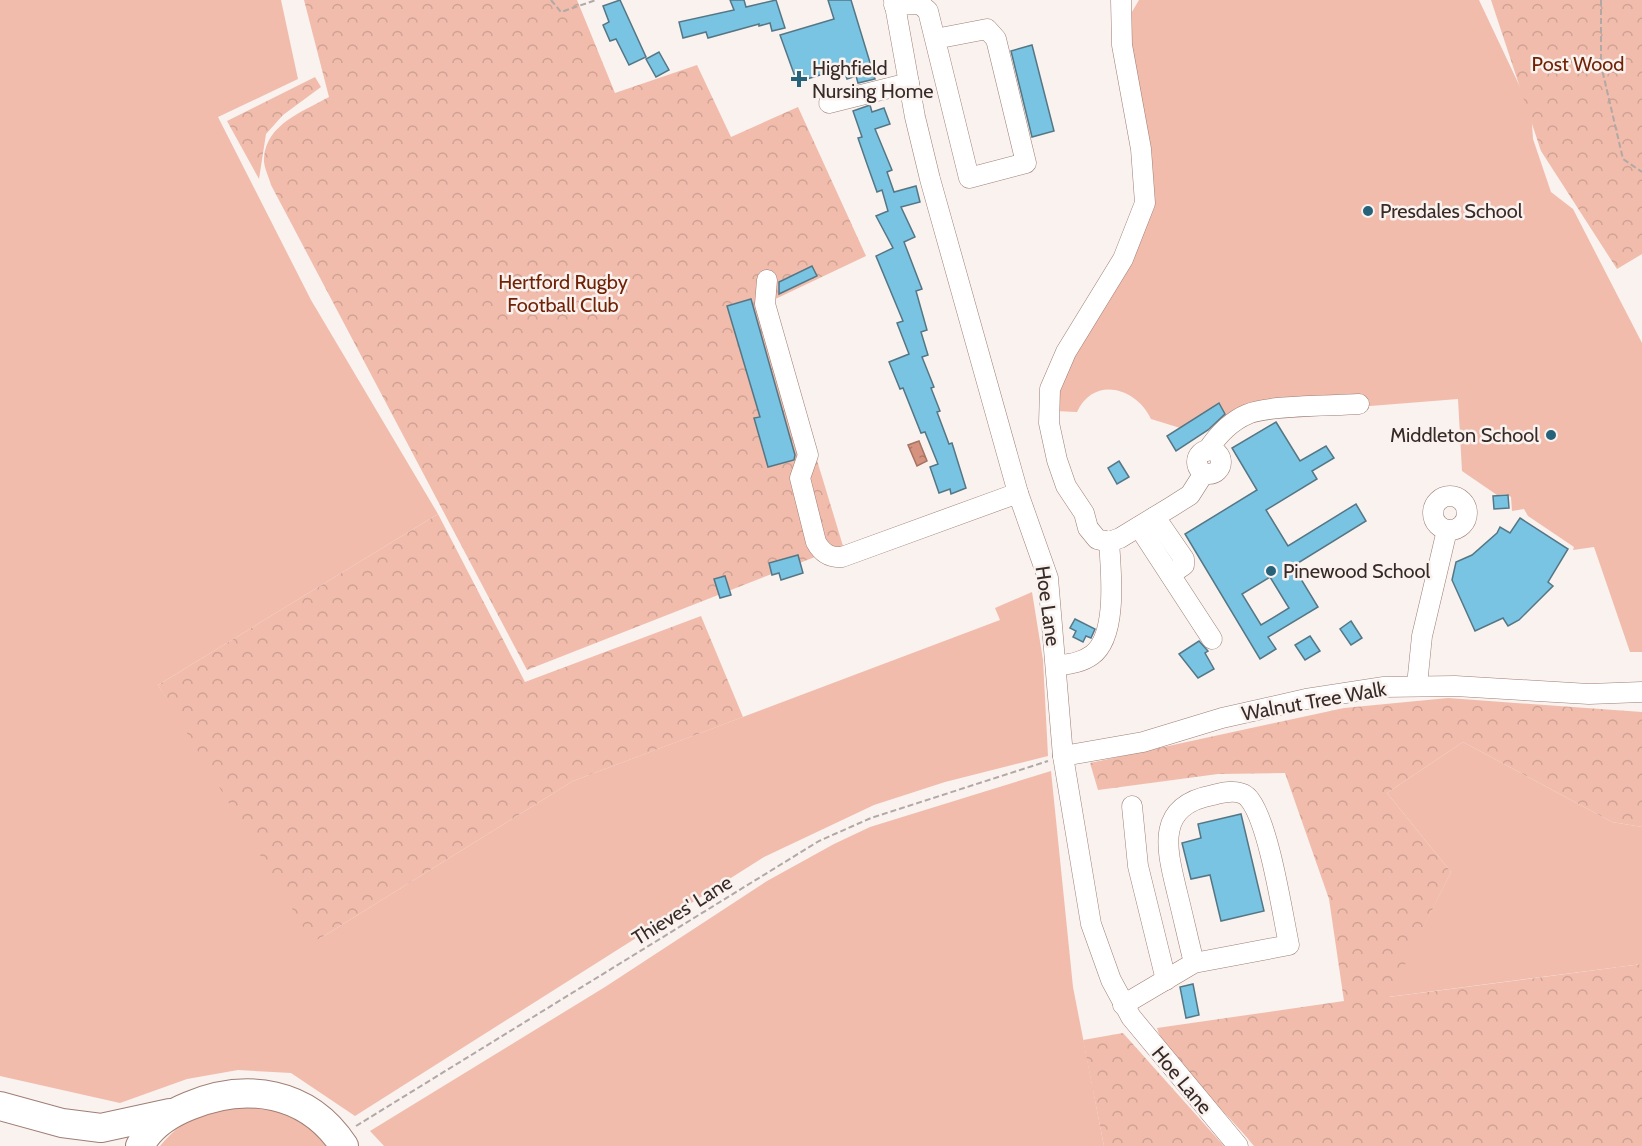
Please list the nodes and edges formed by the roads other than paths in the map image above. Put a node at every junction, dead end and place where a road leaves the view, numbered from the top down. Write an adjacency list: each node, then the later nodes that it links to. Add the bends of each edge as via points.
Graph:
1 (1121, 0): 11 (street, via 1122,45 1141,149 1145,203 1123,260 1066,352 1050,389 1049,423 1066,486 1084,513 1088,528 1097,539)
2 (894, 2): 3 (street, via 920,4 928,11); 4 (street, Hoe Lane)
3 (935, 39): 3 (street, via 969,178 1026,163 996,39 987,29)
4 (909, 83): 5 (street); 8 (street, Hoe Lane, via 930,179)
5 (829, 103)
6 (766, 280): 8 (street, via 765,304 808,455 800,478 820,549 834,558 848,556)
7 (1359, 404): 9 (street, via 1248,414 1226,428 1207,451 1218,455 1220,466 1212,474 1204,473 1190,495)
8 (1018, 493): 13 (street, Hoe Lane, via 1048,578)
9 (1147, 522): 11 (street); 12 (street, via 1171,574)
10 (1447, 530): 14 (street, via 1422,636)
11 (1109, 542): 13 (street, via 1112,596 1104,639 1094,654 1078,663)
12 (1212, 639)
13 (1056, 666): 16 (street, Hoe Lane)
14 (1417, 685): 15 (street, Walnut Tree Walk, via 1589,694); 16 (street, Walnut Tree Walk, via 1352,690 1306,699 1222,718 1143,742)
15 (1642, 692)
16 (1064, 756): 20 (street, Hoe Lane, via 1091,924)
17 (1132, 806): 19 (street, via 1138,866)
18 (1194, 963): 18 (street, via 1166,845 1169,832 1173,819 1189,803 1201,797 1238,792 1249,797 1262,825 1289,945); 19 (street)
19 (1166, 980): 20 (street)
20 (1123, 1005): 25 (street, Hoe Lane)
21 (0, 1106): 22 (highway, via 62,1124 101,1128)
22 (170, 1113): 23 (highway, via 218,1095 257,1093 294,1103 313,1114); 24 (highway)
23 (341, 1141)
24 (140, 1146)
25 (1238, 1146)

